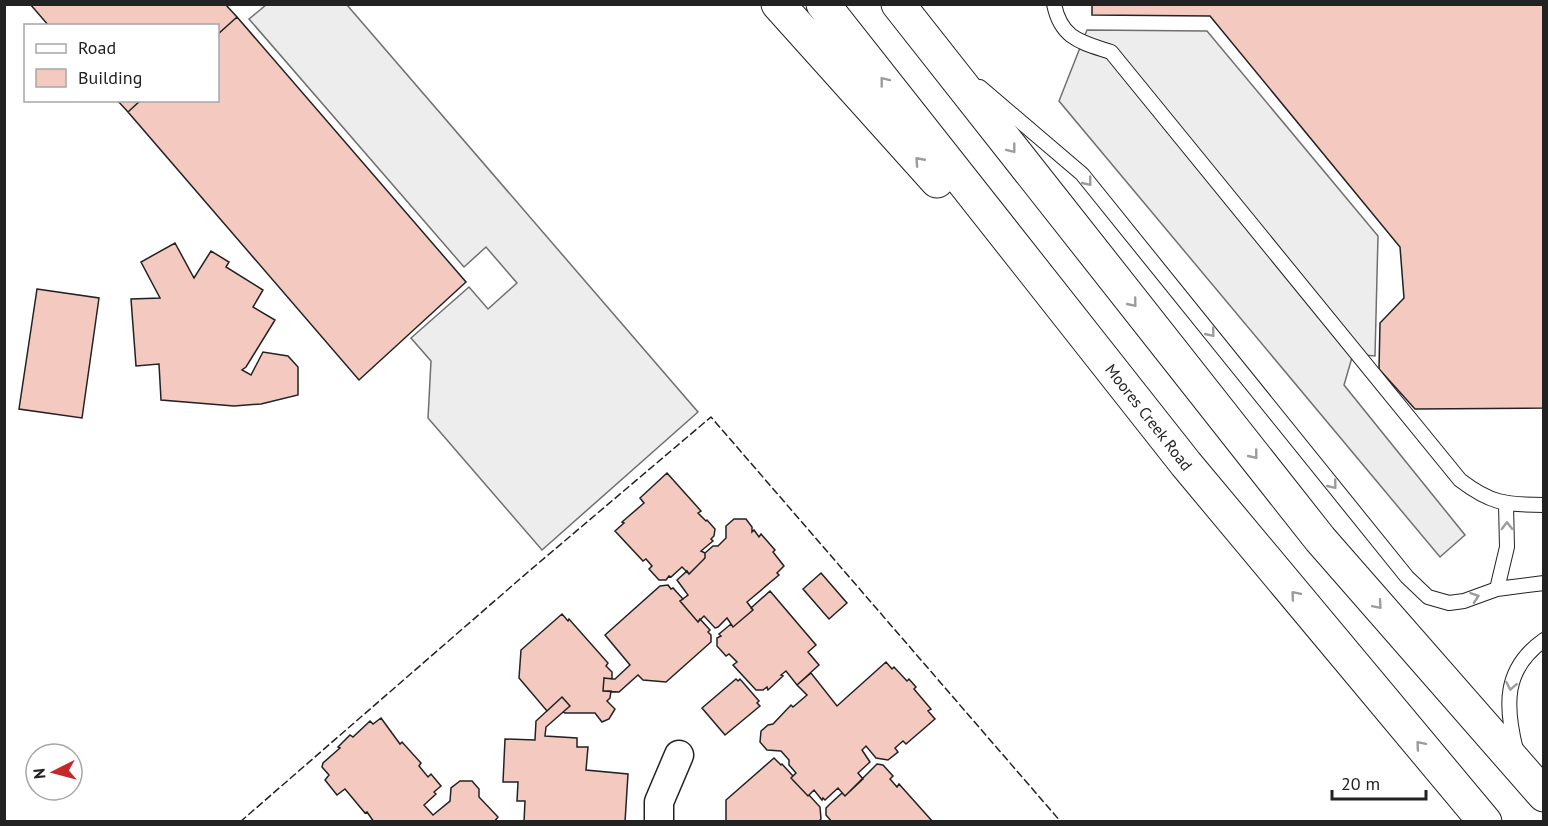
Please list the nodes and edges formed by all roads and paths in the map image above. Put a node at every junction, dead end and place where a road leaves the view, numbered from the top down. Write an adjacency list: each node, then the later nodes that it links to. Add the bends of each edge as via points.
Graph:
1 (778, 4): 6 (highway, one-way to 1)
2 (823, 4): 6 (highway, Moores Creek Road, one-way to 2)
3 (898, 4): 5 (highway)
4 (1054, 4): 7 (lane, via 1057,20 1066,32 1076,40 1111,52 1460,480 1480,495)
5 (933, 47): 10 (lane, one-way to 10, via 1082,174 1428,597 1449,603); 13 (highway, one-way to 13, via 1320,539)
6 (1128, 391): 16 (highway, Moores Creek Road, one-way to 6)
7 (1506, 504): 8 (lane); 10 (lane, one-way to 7, via 1507,547)
8 (1544, 505)
9 (1544, 583): 10 (lane)
10 (1497, 589)
11 (1544, 640): 13 (lane, one-way to 13, via 1517,666 1508,702 1510,728)
12 (679, 755): 15 (street, via 659,802)
13 (1522, 770): 14 (highway)
14 (1544, 795)
15 (659, 822)
16 (1485, 822)

